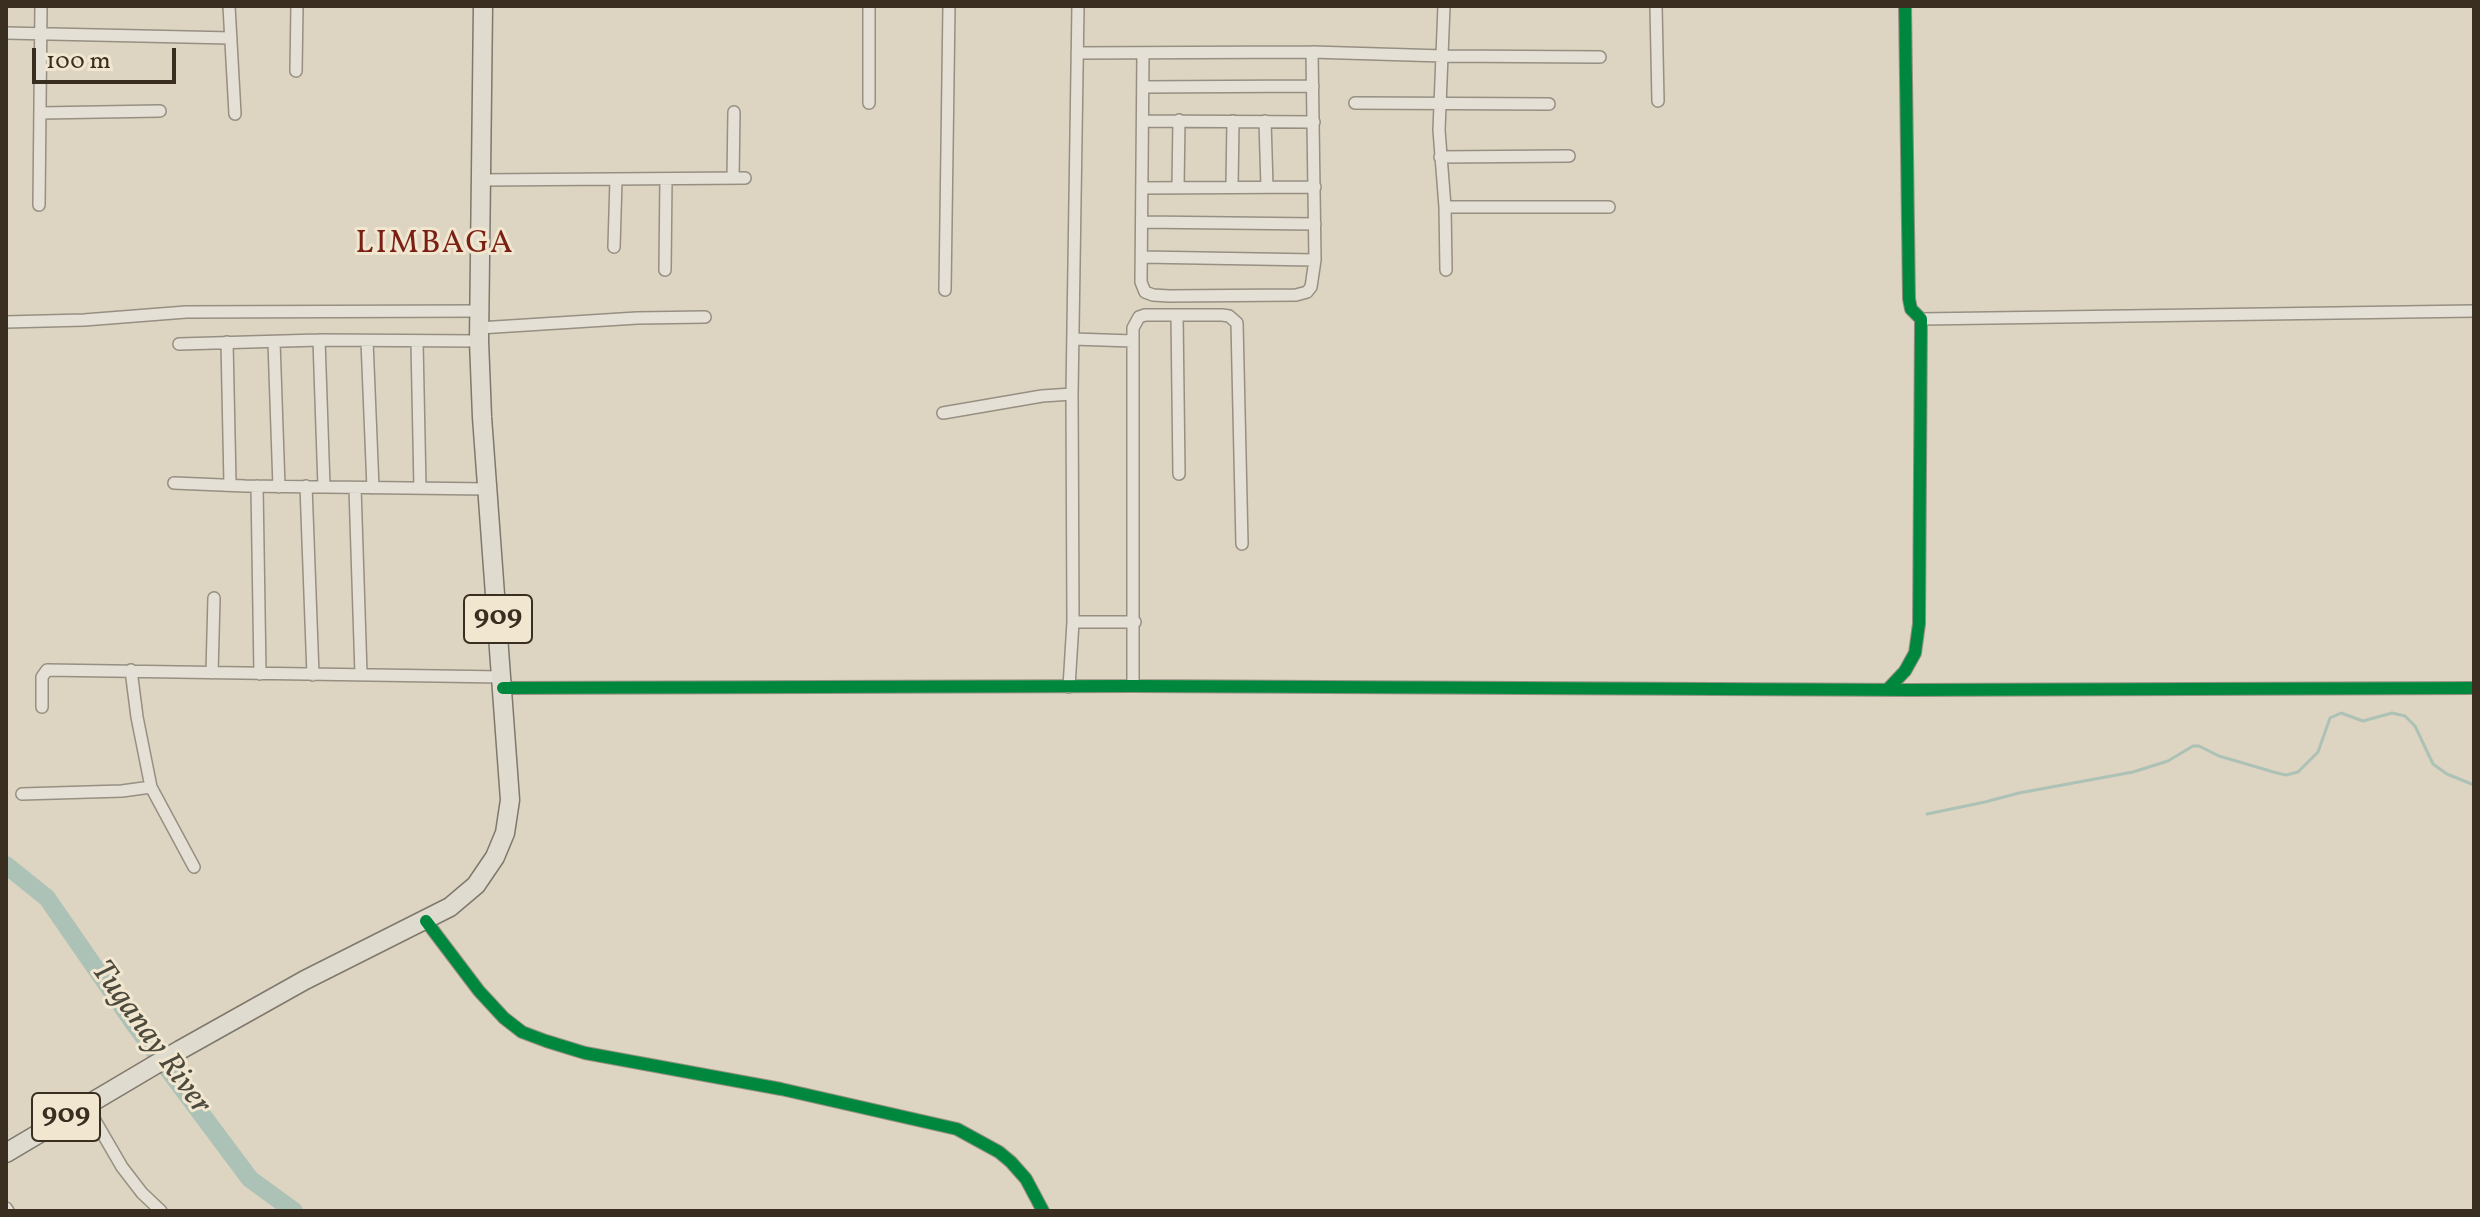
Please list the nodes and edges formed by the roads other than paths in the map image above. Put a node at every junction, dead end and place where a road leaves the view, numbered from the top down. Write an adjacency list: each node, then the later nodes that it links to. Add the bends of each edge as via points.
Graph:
1 (41, 6): 12 (street)
2 (229, 6): 13 (street)
3 (297, 6): 19 (street)
4 (483, 6): 39 (main road, 909)
5 (869, 6): 23 (street)
6 (949, 6): 56 (street)
7 (1078, 6): 15 (street)
8 (1444, 6): 17 (street)
9 (1656, 6): 22 (street)
10 (1905, 6): 60 (street, via 1909,299)
11 (6, 33): 12 (street)
12 (41, 33): 13 (street); 29 (street)
13 (231, 38): 30 (street)
14 (1312, 52): 16 (street); 17 (street); 20 (street)
15 (1077, 53): 16 (street); 63 (street)
16 (1143, 53): 21 (street)
17 (1443, 56): 18 (street); 25 (street)
18 (1600, 57)
19 (296, 71)
20 (1313, 86): 21 (street); 35 (street)
21 (1143, 87): 32 (street)
22 (1658, 101)
23 (869, 103)
24 (1355, 103): 25 (street)
25 (1440, 104): 26 (street); 37 (street)
26 (1549, 104)
27 (160, 111): 29 (street)
28 (734, 112): 38 (street, via 739,178)
29 (40, 113): 46 (street)
30 (235, 114)
31 (1179, 120): 32 (street); 33 (street); 41 (street)
32 (1143, 121): 45 (street)
33 (1233, 121): 34 (street); 42 (street)
34 (1265, 121): 35 (street); 43 (street)
35 (1314, 122): 44 (street)
36 (1569, 156): 37 (street)
37 (1440, 157): 47 (street)
38 (666, 179): 40 (street); 54 (street)
39 (481, 180): 40 (street); 62 (main road, 909)
40 (616, 180): 51 (street)
41 (1178, 187): 42 (street); 45 (street)
42 (1232, 187): 43 (street)
43 (1267, 187): 44 (street)
44 (1315, 187): 50 (street)
45 (1142, 188): 49 (street)
46 (39, 205)
47 (1445, 207): 48 (street); 55 (street)
48 (1609, 207)
49 (1142, 222): 50 (street); 52 (street)
50 (1315, 224): 53 (street)
51 (614, 247)
52 (1142, 257): 53 (street); 53 (street, via 1145,292 1169,296 1303,294 1311,287)
53 (1315, 260)
54 (665, 270)
55 (1446, 270)
56 (945, 290)
57 (2474, 311): 60 (street)
58 (1177, 315): 66 (street, via 1139,317); 73 (street); 84 (street, via 1222,315 1237,323)
59 (705, 317): 62 (street)
60 (1921, 319): 97 (street, via 1919,624 1915,653)
61 (6, 322): 62 (street, via 186,312)
62 (480, 327): 69 (street); 83 (main road, 909)
63 (1073, 339): 66 (street); 71 (street)
64 (319, 340): 65 (street); 68 (street); 79 (street)
65 (367, 341): 69 (street); 81 (street)
66 (1133, 341): 87 (street)
67 (227, 342): 68 (street); 70 (street); 75 (street)
68 (274, 342): 78 (street)
69 (417, 342): 82 (street)
70 (179, 344)
71 (1072, 394): 72 (street); 86 (street)
72 (943, 413)
73 (1179, 474)
74 (174, 483): 75 (street)
75 (230, 484): 76 (street)
76 (257, 486): 78 (street); 90 (street)
77 (306, 486): 78 (street); 79 (street); 92 (street)
78 (279, 487)
79 (324, 487): 80 (street)
80 (355, 488): 81 (street); 91 (street)
81 (373, 488): 82 (street)
82 (420, 488): 83 (street)
83 (488, 489): 93 (main road, 909)
84 (1242, 544)
85 (214, 598): 89 (street)
86 (1073, 622): 87 (street); 95 (street)
87 (1135, 622): 94 (street)
88 (131, 670): 89 (street); 98 (street, via 47,670 42,677); 99 (street)
89 (212, 673): 90 (street)
90 (260, 674): 92 (street)
91 (361, 674): 92 (street); 93 (street)
92 (313, 675)
93 (502, 682): 95 (street); 102 (main road, 909, via 510,800 505,833 476,885)
94 (1133, 686): 95 (street); 97 (street)
95 (1069, 687)
96 (2474, 688): 97 (street)
97 (1888, 689)
98 (42, 707)
99 (151, 787): 100 (street); 101 (street)
100 (22, 794)
101 (194, 867)
102 (426, 921): 103 (main road, 909, via 305,980); 106 (street, via 479,991 522,1032 585,1053 957,1129 1011,1162)
103 (86, 1105): 104 (main road, 909); 105 (street, via 122,1167)
104 (6, 1153)
105 (161, 1211)
106 (1043, 1211)

